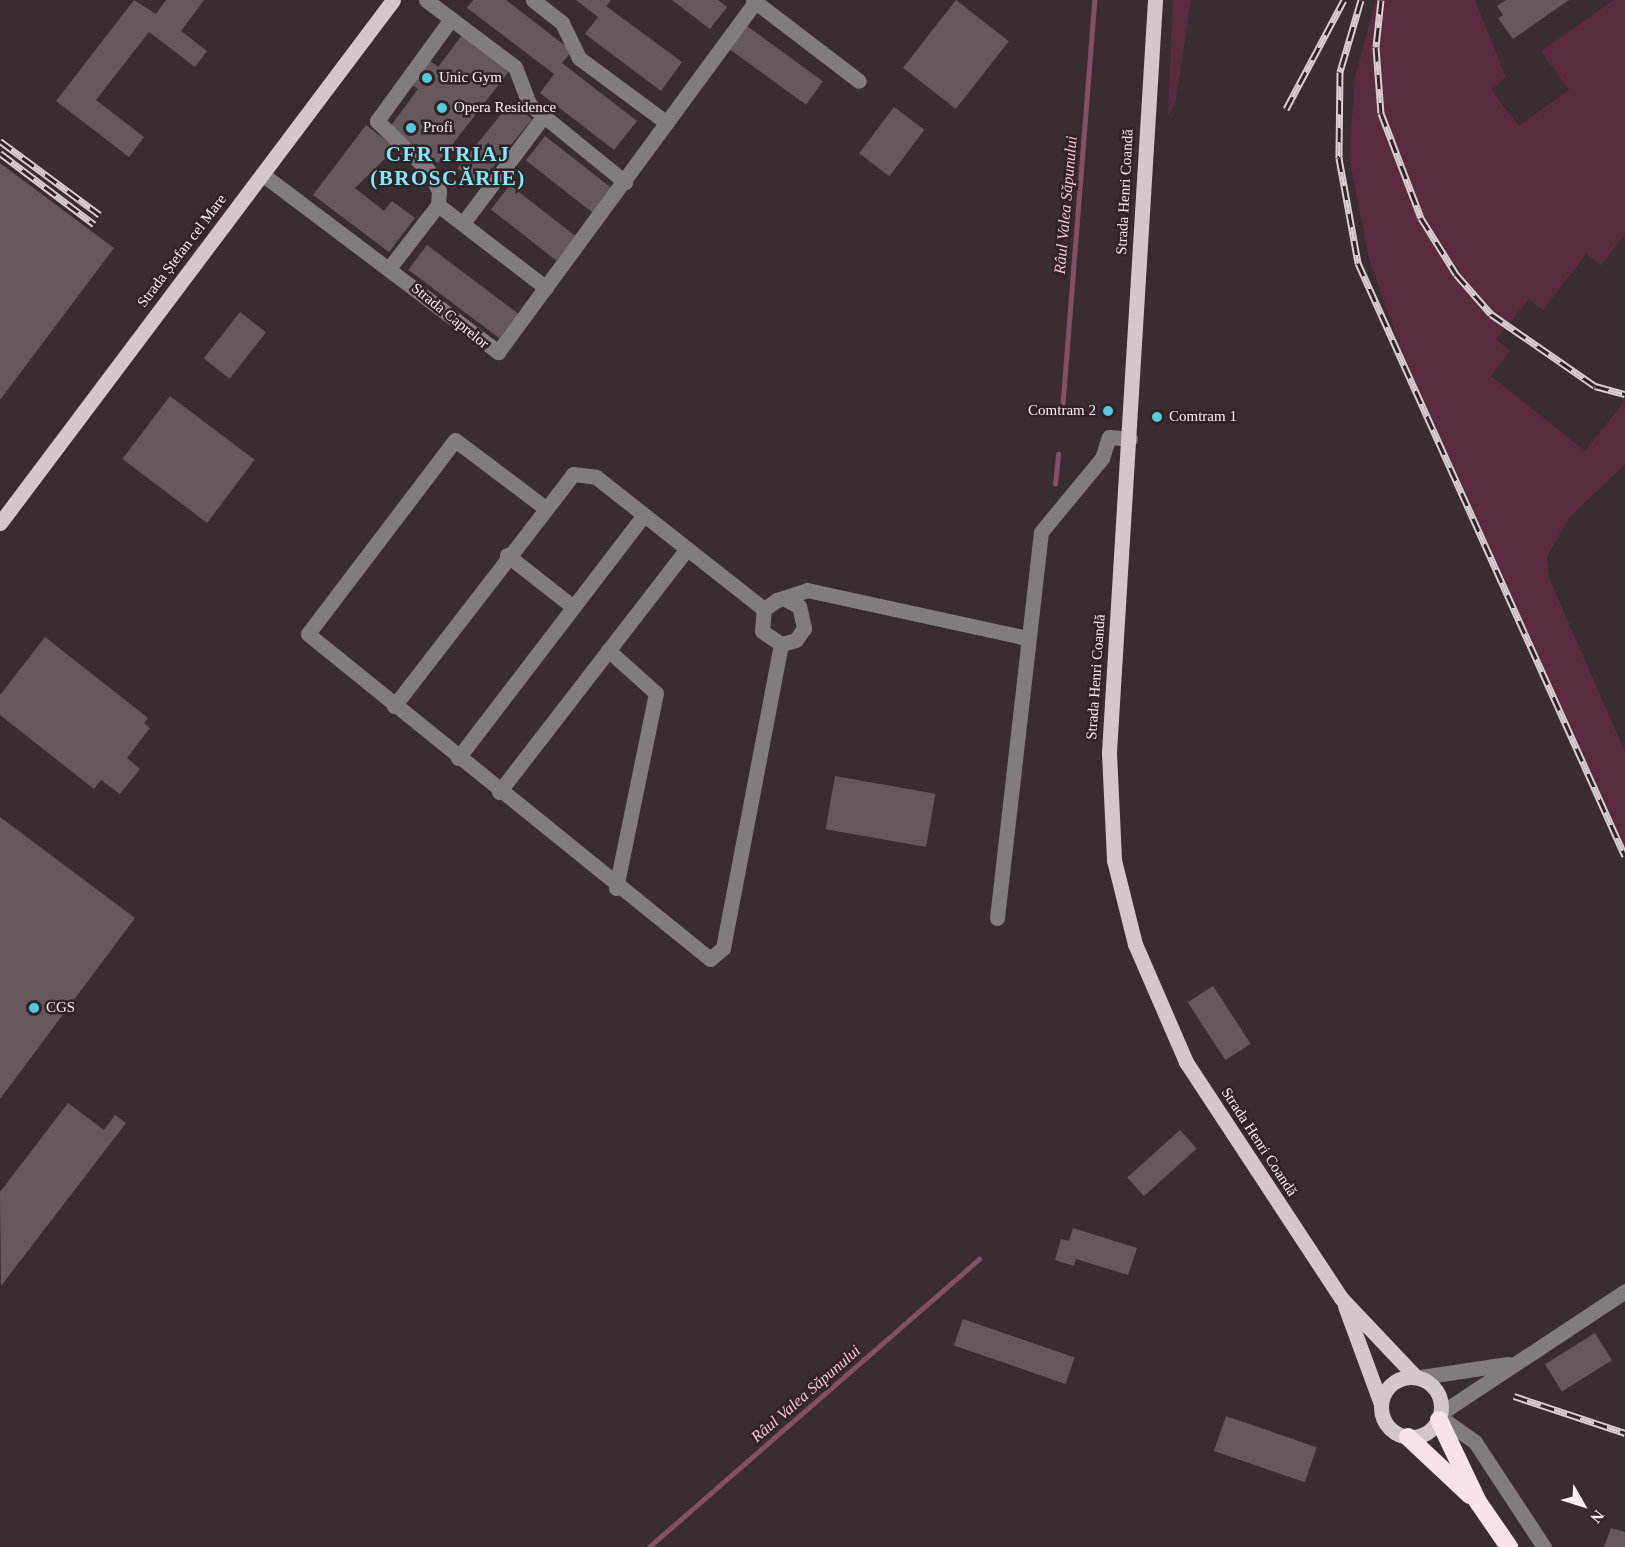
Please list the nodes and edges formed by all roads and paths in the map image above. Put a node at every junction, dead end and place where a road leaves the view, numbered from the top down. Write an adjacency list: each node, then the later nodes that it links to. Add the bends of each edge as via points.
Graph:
1 (393, 0): 10 (main road, Strada Ștefan cel Mare)
2 (426, 0): 6 (street)
3 (533, 0): 9 (street, via 562,23 579,58)
4 (1155, 0): 16 (main road, Strada Henri Coandă)
5 (755, 1): 7 (street); 9 (street)
6 (451, 19): 8 (street, via 514,67 523,96); 12 (street, via 378,117 380,126 408,150 436,183)
7 (859, 81)
8 (543, 117): 11 (street); 13 (street)
9 (667, 123): 11 (street)
10 (262, 174): 14 (street, Strada Caprelor); 19 (main road, Strada Ștefan cel Mare)
11 (625, 182): 15 (street)
12 (438, 205): 13 (street); 14 (street)
13 (463, 223): 15 (street)
14 (390, 267): 15 (street, Strada Caprelor, via 493,351 503,348)
15 (546, 288)
16 (1130, 439): 25 (street, via 1109,437 1096,465 1048,518 1038,549); 34 (main road, Strada Henri Coandă, via 1109,753 1110,822 1121,895 1138,952 1186,1062)
17 (544, 507): 18 (street, via 564,481 583,472); 21 (street); 28 (street, via 460,441 442,453 308,634)
18 (643, 516): 20 (street); 23 (street)
19 (0, 523)
20 (686, 550): 24 (street); 27 (street)
21 (507, 555): 23 (street); 28 (street)
22 (784, 599): 24 (street); 25 (street, via 807,591); 26 (street, via 799,606 804,628 796,640)
23 (573, 607): 29 (street)
24 (764, 609): 26 (street, via 762,631)
25 (1028, 638): 32 (street)
26 (780, 644): 31 (street, via 719,954 710,959 701,955)
27 (608, 650): 30 (street); 31 (street, via 656,693)
28 (394, 706): 29 (street)
29 (458, 758): 30 (street)
30 (499, 792): 31 (street)
31 (616, 888)
32 (997, 918)
33 (1625, 1291): 35 (street)
34 (1341, 1298): 36 (main road, Strada Henri Coandă); 37 (main road, Strada Henri Coandă)
35 (1520, 1361): 36 (street); 38 (street)
36 (1418, 1377): 37 (main road, via 1396,1380); 38 (main road, via 1438,1391)
37 (1381, 1404): 39 (main road, via 1385,1422)
38 (1440, 1417): 39 (main road, via 1426,1434); 40 (highway); 42 (street, via 1475,1442)
39 (1408, 1437): 40 (highway)
40 (1478, 1502): 41 (highway)
41 (1509, 1547)
42 (1544, 1547)

